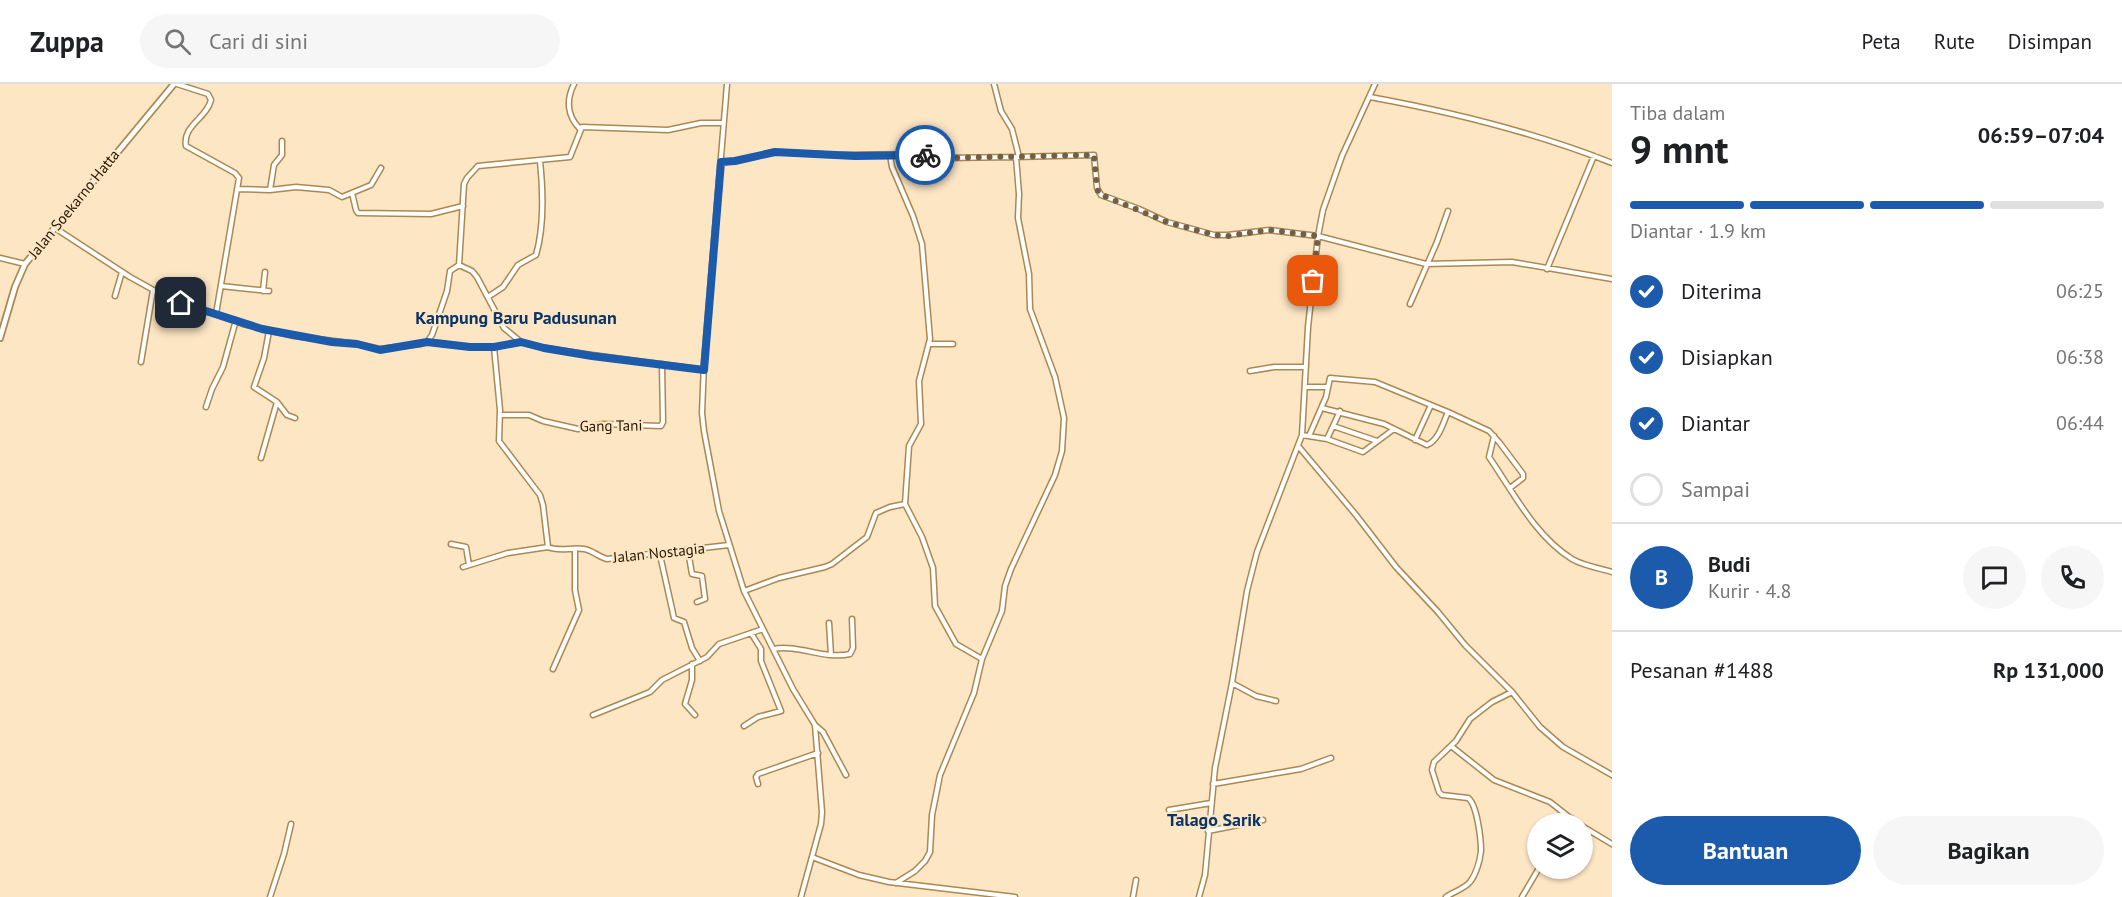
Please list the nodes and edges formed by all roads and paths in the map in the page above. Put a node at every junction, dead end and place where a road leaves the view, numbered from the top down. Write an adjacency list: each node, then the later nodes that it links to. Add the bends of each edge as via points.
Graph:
1 (176, 84): 17 (street, via 210,96 207,110 190,129 186,146 237,174); 22 (street, Jalan Soekarno Hatta)
2 (574, 84): 8 (street, via 568,104)
3 (727, 84): 7 (street)
4 (994, 84): 12 (street, via 1001,111 1012,129)
5 (1375, 84): 6 (street)
6 (1370, 98): 11 (street, via 1463,116); 23 (street, via 1328,190)
7 (723, 123): 8 (street, via 668,130); 14 (street)
8 (580, 129): 13 (street, via 570,158)
9 (282, 141): 18 (street, via 282,155 274,165)
10 (890, 155): 12 (street); 14 (street, via 775,152); 45 (street, via 922,244)
11 (1594, 156): 15 (street); 28 (street)
12 (1017, 157): 23 (street, via 1094,155 1101,195 1167,222 1214,235 1269,230); 92 (street, via 1018,218 1029,274 1030,309 1055,377 1064,418 1062,451 1055,475 1011,569 1002,610)
13 (540, 161): 20 (street, via 478,166 465,181); 37 (street, via 543,197 536,255 518,265 504,287)
14 (721, 162): 51 (street)
15 (1612, 163)
16 (381, 168): 19 (street, via 371,184)
17 (238, 189): 18 (street); 32 (street)
18 (270, 190): 19 (street, via 327,190 342,197)
19 (352, 193): 20 (street, via 356,210 361,214 431,214)
20 (463, 206): 27 (street)
21 (1448, 211): 26 (street)
22 (55, 228): 25 (street, Jalan Soekarno Hatta); 29 (street)
23 (1318, 236): 26 (street); 50 (street)
24 (0, 258): 25 (street)
25 (25, 264): 42 (street, Jalan Soekarno Hatta)
26 (1426, 264): 28 (street, via 1512,262); 38 (street)
27 (459, 265): 37 (street, via 474,274); 43 (street, via 450,270 446,295)
28 (1547, 269): 31 (street)
29 (122, 272): 33 (street); 36 (street)
30 (265, 272): 34 (street)
31 (1612, 279)
32 (221, 286): 34 (street); 39 (street)
33 (153, 290): 39 (street); 48 (street)
34 (263, 291): 35 (street)
35 (269, 291)
36 (115, 296)
37 (488, 297): 44 (street, via 504,328)
38 (1410, 304)
39 (216, 314): 40 (street)
40 (236, 320): 41 (street); 57 (street, via 222,370)
41 (269, 331): 43 (street, via 380,350); 55 (street, via 254,387)
42 (0, 338)
43 (427, 342): 47 (street)
44 (521, 342): 47 (street); 49 (street)
45 (929, 344): 46 (street); 74 (street, via 919,381 921,424 909,446)
46 (952, 344)
47 (494, 347): 61 (street)
48 (141, 363)
49 (662, 364): 51 (street); 61 (street, Gang Tani, via 661,426 606,424 578,429 529,415)
50 (1306, 367): 52 (street); 53 (street)
51 (704, 370): 76 (street, via 704,431)
52 (1250, 371)
53 (1305, 387): 54 (street); 65 (street)
54 (1327, 387): 56 (street, via 1331,377 1371,381); 58 (street)
55 (277, 402): 62 (street, via 287,415); 72 (street)
56 (1431, 405): 60 (street); 69 (street)
57 (206, 407)
58 (1322, 408): 59 (street); 66 (street)
59 (1340, 411): 63 (street); 64 (street)
60 (1448, 412): 67 (street); 69 (street, via 1431,444)
61 (500, 415): 77 (street, via 499,441 542,501)
62 (295, 418)
63 (1333, 426): 68 (street); 70 (street)
64 (1394, 429): 69 (street); 70 (street)
65 (1302, 435): 66 (street); 71 (street)
66 (1309, 436): 68 (street)
67 (1494, 436): 73 (street, via 1489,454); 73 (street, via 1523,474)
68 (1327, 439): 70 (street, via 1363,452)
69 (1414, 440)
70 (1378, 441)
71 (1299, 447): 96 (street, via 1257,552); 97 (street, via 1396,567)
72 (261, 458)
73 (1510, 488): 83 (street, via 1559,550 1574,560)
74 (904, 504): 84 (street, via 876,513 867,537 832,564); 92 (street, via 933,568 935,606 956,644)
75 (451, 544): 81 (street, via 466,547)
76 (729, 545): 79 (street, Jalan Nostagia); 84 (street)
77 (548, 547): 78 (street, Jalan Nostagia); 81 (street, Jalan Nostagia, via 508,553)
78 (575, 549): 80 (street, Jalan Nostagia, via 586,549 607,560); 95 (street, via 579,610)
79 (688, 551): 80 (street, Jalan Nostagia); 85 (street, via 692,574 702,576 705,598)
80 (660, 555): 93 (street, via 674,618 684,622)
81 (469, 565): 82 (street, Jalan Nostagia)
82 (463, 567)
83 (1612, 572)
84 (744, 591): 88 (street)
85 (697, 602)
86 (852, 619): 91 (street, via 852,652)
87 (830, 624): 91 (street)
88 (763, 629): 89 (street); 90 (street)
89 (751, 633): 93 (street, via 717,645); 102 (street, via 761,649 761,661 781,711 758,717)
90 (773, 649): 91 (street, via 794,647); 101 (street)
91 (831, 654)
92 (982, 659): 121 (street, via 974,693 937,787 930,852 915,871)
93 (700, 661): 94 (street)
94 (692, 664): 99 (street, via 662,680 650,692); 100 (street, via 685,704)
95 (553, 669)
96 (1232, 683): 98 (street); 109 (street)
97 (1512, 692): 103 (street, via 1470,719); 107 (street, via 1553,740)
98 (1276, 701)
99 (593, 715)
100 (695, 715)
101 (815, 725): 104 (street); 106 (street, via 823,732)
102 (744, 726)
103 (1451, 746): 112 (street, via 1494,780 1550,802); 127 (street, via 1434,762 1432,770 1442,795 1468,798 1474,803 1481,852 1469,883)
104 (818, 753): 108 (street, via 758,774); 118 (street, via 822,812)
105 (1331, 758): 109 (street, via 1301,769)
106 (846, 775)
107 (1612, 775)
108 (759, 784)
109 (1213, 784): 110 (street)
110 (1211, 803): 111 (street); 115 (street)
111 (1169, 810)
112 (1564, 813)
113 (1263, 820): 115 (street)
114 (291, 824): 122 (street)
115 (1208, 831): 126 (street, via 1205,874)
116 (1593, 833): 117 (street)
117 (1612, 844)
118 (812, 857): 121 (street); 123 (street)
119 (1533, 879): 128 (street)
120 (1136, 880): 125 (street)
121 (896, 884): 124 (street)
122 (270, 897)
123 (801, 897)
124 (1015, 897)
125 (1133, 897)
126 (1198, 897)
127 (1446, 897)
128 (1522, 897)

